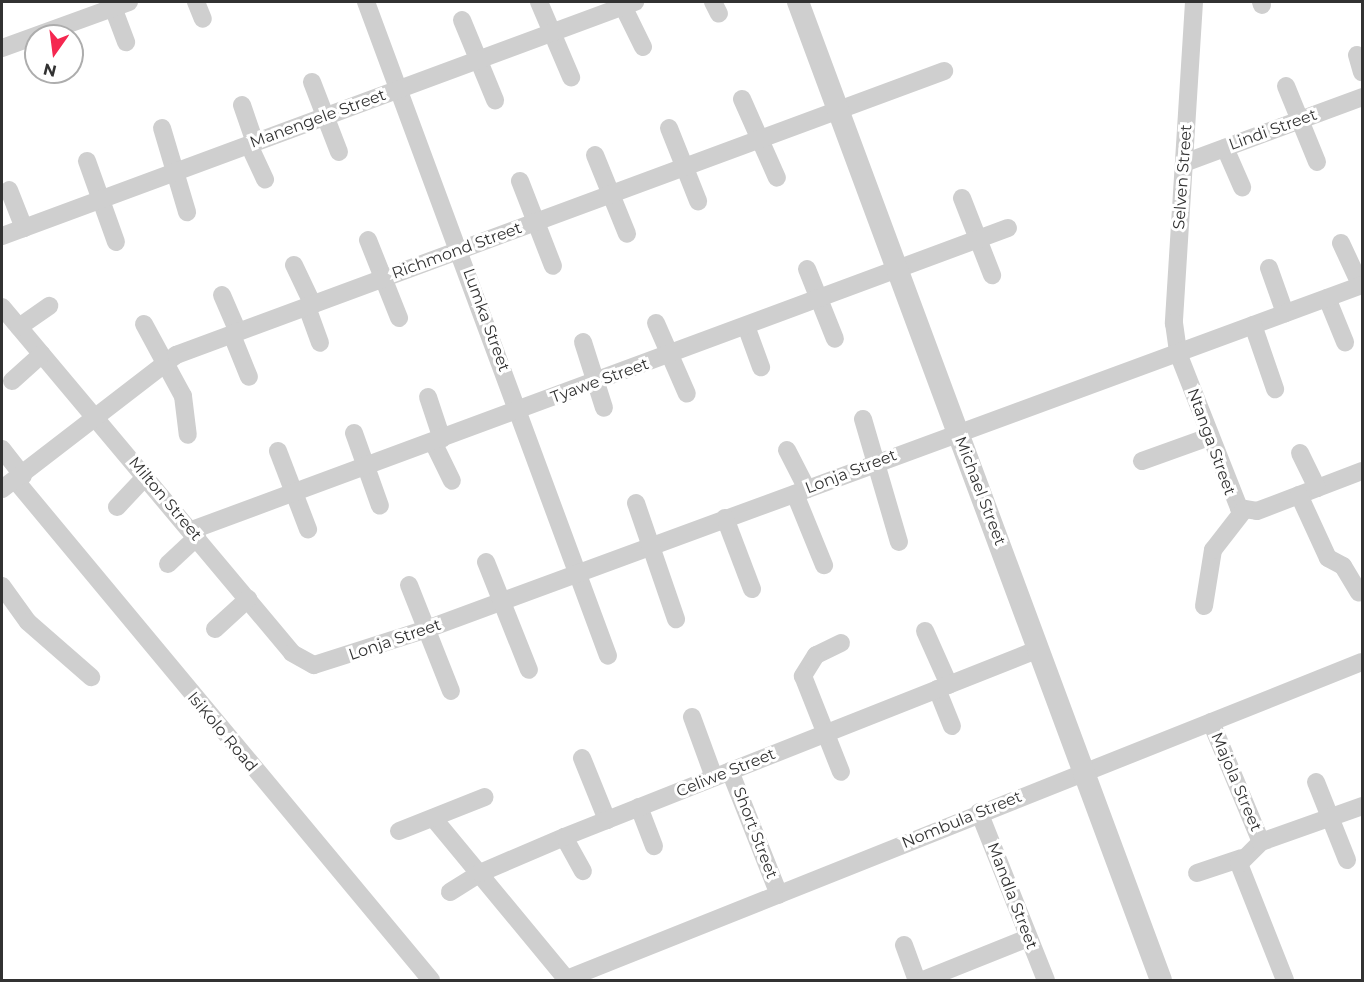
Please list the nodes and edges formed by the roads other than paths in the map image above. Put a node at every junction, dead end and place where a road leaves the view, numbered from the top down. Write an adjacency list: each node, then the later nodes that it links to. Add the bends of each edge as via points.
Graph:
1 (196, 2): 8 (street)
2 (366, 2): 19 (street, Lumka Street)
3 (538, 2): 10 (street)
4 (798, 2): 24 (street, Michael Street)
5 (1194, 2): 36 (street, Selven Street)
6 (118, 3): 11 (street); 13 (street)
7 (626, 3): 10 (street, Manengele Street); 12 (street)
8 (203, 19)
9 (462, 20): 14 (street)
10 (550, 33): 14 (street, Manengele Street); 16 (street)
11 (126, 42)
12 (643, 47)
13 (2, 48)
14 (476, 61): 19 (street, Manengele Street); 22 (street)
15 (945, 71): 24 (street, Richmond Street)
16 (571, 77)
17 (312, 82): 25 (street)
18 (1286, 86): 26 (street)
19 (399, 90): 25 (street, Manengele Street); 58 (street, Lumka Street)
20 (1362, 97): 26 (street, Lindi Street)
21 (742, 99): 29 (street)
22 (495, 100)
23 (242, 105): 30 (street)
24 (838, 109): 29 (street, Richmond Street); 63 (street, Michael Street)
25 (325, 117): 30 (street, Manengele Street); 32 (street)
26 (1300, 120): 31 (street, Lindi Street); 35 (street)
27 (162, 128): 38 (street)
28 (669, 128): 37 (street)
29 (760, 138): 37 (street, Richmond Street); 39 (street)
30 (252, 144): 38 (street, Manengele Street); 40 (street)
31 (1225, 148): 36 (street, Lindi Street); 42 (street)
32 (339, 152)
33 (595, 155): 44 (street)
34 (87, 161): 46 (street)
35 (1317, 162)
36 (1184, 163): 85 (street, Selven Street, via 1174,323)
37 (686, 166): 44 (street, Richmond Street); 47 (street)
38 (174, 172): 46 (street, Manengele Street); 48 (street)
39 (777, 178)
40 (265, 180)
41 (520, 181): 49 (street)
42 (1242, 188)
43 (9, 190): 50 (street)
44 (610, 194): 49 (street, Richmond Street); 52 (street)
45 (962, 198): 54 (street)
46 (100, 200): 50 (street, Manengele Street); 56 (street)
47 (698, 201)
48 (187, 212)
49 (536, 222): 58 (street, Richmond Street); 60 (street)
50 (24, 228): 53 (street, Manengele Street)
51 (1008, 228): 54 (street, Tyawe Street)
52 (627, 234)
53 (2, 236)
54 (978, 239): 63 (street, Tyawe Street); 64 (street)
55 (368, 240): 65 (street)
56 (116, 242)
57 (1341, 243): 66 (street)
58 (461, 250): 65 (street, Richmond Street); 97 (street, Lumka Street)
59 (294, 265): 71 (street)
60 (553, 266)
61 (1269, 268): 73 (street)
62 (807, 269): 69 (street)
63 (897, 269): 69 (street, Tyawe Street); 100 (street, Michael Street)
64 (992, 275)
65 (385, 278): 71 (street, Richmond Street); 74 (street)
66 (1362, 285): 68 (street, Lonja Street)
67 (222, 295): 80 (street)
68 (1327, 298): 73 (street, Lonja Street); 83 (street)
69 (819, 299): 78 (street, Tyawe Street); 81 (street)
70 (49, 306): 79 (street)
71 (310, 306): 80 (street, Richmond Street); 84 (street)
72 (2, 307): 79 (street, Milton Street)
73 (1285, 313): 77 (street, Lonja Street)
74 (399, 318)
75 (656, 323): 87 (street)
76 (144, 324): 88 (street)
77 (1253, 325): 85 (street, Lonja Street); 93 (street)
78 (746, 326): 87 (street, Tyawe Street); 89 (street)
79 (19, 327): 86 (street, Milton Street)
80 (235, 333): 88 (street, Richmond Street); 90 (street)
81 (835, 339)
82 (583, 342): 92 (street)
83 (1345, 342)
84 (320, 343)
85 (1178, 353): 100 (street, Lonja Street); 103 (street, Ntanga Street)
86 (42, 354): 91 (street); 98 (street, Milton Street)
87 (670, 354): 92 (street, Tyawe Street); 94 (street)
88 (167, 360): 98 (street, Richmond Street); 102 (street, via 185,401 182,413)
89 (761, 367)
90 (249, 377)
91 (12, 381)
92 (596, 382): 96 (street); 97 (street, Tyawe Street)
93 (1275, 388)
94 (687, 394)
95 (428, 397): 104 (street)
96 (604, 408)
97 (519, 411): 104 (street, Tyawe Street); 132 (street, Lumka Street)
98 (95, 418): 113 (street, Milton Street); 115 (street, Richmond Street)
99 (863, 418): 110 (street)
100 (957, 432): 110 (street, Lonja Street); 145 (street, Michael Street)
101 (354, 433): 111 (street)
102 (188, 435)
103 (1209, 437): 109 (street); 123 (street, Ntanga Street, via 1233,501)
104 (437, 441): 111 (street, Tyawe Street); 114 (street)
105 (2, 449): 115 (street, IsiKolo Road)
106 (787, 450): 117 (street)
107 (278, 451): 118 (street)
108 (1300, 453): 116 (street)
109 (1142, 461)
110 (875, 462): 117 (street, Lonja Street); 127 (street)
111 (366, 467): 118 (street, Tyawe Street); 121 (street)
112 (1362, 471): 116 (street, Ntanga Street)
113 (146, 476): 122 (street); 126 (street, Milton Street)
114 (452, 481)
115 (13, 482): 183 (street, IsiKolo Road)
116 (1317, 488): 119 (street, Ntanga Street)
117 (801, 491): 124 (street, Lonja Street); 131 (street)
118 (295, 493): 125 (street); 126 (street, Tyawe Street)
119 (1299, 495): 123 (street, Ntanga Street); 136 (street, via 1328,558 1343,566)
120 (636, 503): 128 (street)
121 (380, 506)
122 (117, 507)
123 (1244, 510): 139 (street, via 1213,550)
124 (725, 518): 128 (street, Lonja Street); 135 (street)
125 (308, 529)
126 (194, 534): 130 (street); 137 (street, Milton Street)
127 (899, 542)
128 (651, 546): 132 (street, Lonja Street); 140 (street)
129 (486, 562): 138 (street)
130 (168, 564)
131 (824, 565)
132 (577, 573): 138 (street, Lonja Street); 146 (street, Lumka Street)
133 (409, 585): 142 (street)
134 (2, 586): 150 (street, via 28,622)
135 (752, 589)
136 (1359, 593)
137 (248, 599): 141 (street); 147 (street, Milton Street, via 299,659 314,665)
138 (503, 602): 142 (street, Lonja Street); 149 (street)
139 (1204, 606)
140 (676, 619)
141 (215, 629)
142 (428, 629): 147 (street, Lonja Street); 152 (street)
143 (925, 631): 151 (street)
144 (841, 643): 156 (street, via 816,655 804,670 803,682)
145 (1039, 650): 151 (street, Celiwe Street); 159 (street, Michael Street)
146 (608, 656)
147 (340, 660)
148 (1362, 662): 154 (street, Nombula Street)
149 (529, 670)
150 (91, 677)
151 (943, 687): 155 (street); 156 (street, Celiwe Street)
152 (451, 690)
153 (692, 717): 160 (street, Short Street)
154 (1211, 722): 159 (street, Nombula Street); 171 (street, Majola Street)
155 (952, 726)
156 (825, 734): 158 (street); 160 (street, Celiwe Street)
157 (582, 758): 168 (street)
158 (841, 772)
159 (1084, 773): 165 (street, Nombula Street); 187 (street, Michael Street)
160 (722, 774): 164 (street, Celiwe Street); 179 (street, Short Street)
161 (1316, 782): 167 (street)
162 (485, 797): 166 (street)
163 (1362, 806): 167 (street, Majola Street)
164 (639, 807): 168 (street, Celiwe Street); 172 (street)
165 (980, 812): 179 (street, Nombula Street); 180 (street, Mandla Street)
166 (434, 819): 169 (street); 176 (street)
167 (1330, 819): 171 (street, Majola Street); 173 (street)
168 (607, 820): 170 (street, Celiwe Street)
169 (399, 831)
170 (564, 837): 175 (street); 176 (street, Celiwe Street)
171 (1261, 842): 174 (street, Majola Street)
172 (654, 846)
173 (1347, 860)
174 (1240, 864): 177 (street); 188 (street)
175 (583, 871)
176 (480, 873): 178 (street, Celiwe Street); 182 (street)
177 (1197, 873)
178 (450, 892)
179 (779, 896): 182 (street, Nombula Street)
180 (1028, 938): 185 (street); 186 (street, Mandla Street)
181 (903, 945): 184 (street)
182 (566, 980)
183 (431, 981)
184 (917, 981)
185 (923, 981)
186 (1046, 981)
187 (1161, 981)
188 (1284, 981)

